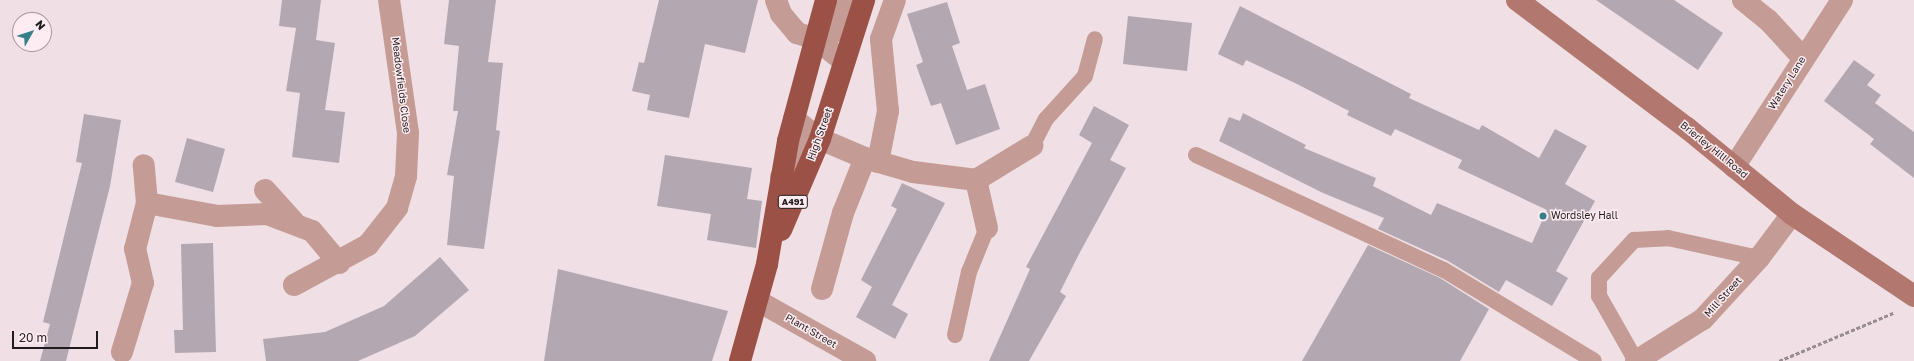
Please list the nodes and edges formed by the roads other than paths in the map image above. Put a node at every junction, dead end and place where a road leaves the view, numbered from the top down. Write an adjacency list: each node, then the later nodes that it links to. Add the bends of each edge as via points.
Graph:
1 (389, 0): 29 (street, Meadowfields Close, via 408,133 406,176 398,208 383,230 368,245)
2 (776, 0): 10 (street, via 781,14 797,33)
3 (826, 0): 10 (highway, High Street / A491)
4 (847, 0): 10 (street, via 836,31)
5 (864, 0): 13 (highway, High Street / A491)
6 (895, 0): 18 (street, via 881,39 888,111)
7 (1517, 0): 20 (main road, Brierley Hill Road)
8 (1743, 0): 12 (street, via 1768,20)
9 (1842, 0): 12 (street, Watery Lane)
10 (816, 39): 13 (street); 14 (highway, High Street / A491)
11 (1095, 39): 16 (lane, via 1084,76 1046,119)
12 (1802, 57): 20 (street, Watery Lane)
13 (844, 62): 15 (highway, High Street / A491)
14 (794, 119): 15 (street); 21 (highway, High Street / A491)
15 (820, 139): 18 (street); 21 (street, via 804,142 797,164); 30 (highway, High Street / A491)
16 (1032, 146): 22 (street)
17 (1196, 155): 39 (lane, via 1444,270)
18 (872, 160): 22 (street, via 913,172); 32 (street, via 843,213)
19 (144, 165): 24 (street)
20 (1734, 167): 25 (main road, Brierley Hill Road)
21 (782, 177): 30 (highway, High Street / A491)
22 (976, 180): 27 (street)
23 (265, 190): 26 (street)
24 (147, 202): 26 (street, via 217,216 267,214); 36 (street, via 135,249 143,283)
25 (1792, 214): 28 (street, Mill Street); 34 (main road, Brierley Hill Road)
26 (298, 226): 29 (street, via 312,231)
27 (987, 228): 35 (lane, via 969,272)
28 (1759, 258): 40 (street, Mill Street, via 1703,320); 40 (lane, via 1668,238 1634,240 1599,278 1599,296)
29 (339, 263): 31 (street, Meadowfields Close)
30 (767, 264): 33 (highway, High Street / A491)
31 (294, 285)
32 (822, 289)
33 (758, 301): 37 (street, Plant Street); 38 (highway, High Street / A491)
34 (1907, 303)
35 (955, 335)
36 (122, 352)
37 (852, 358)
38 (740, 361)
39 (1594, 361)
40 (1636, 361)

